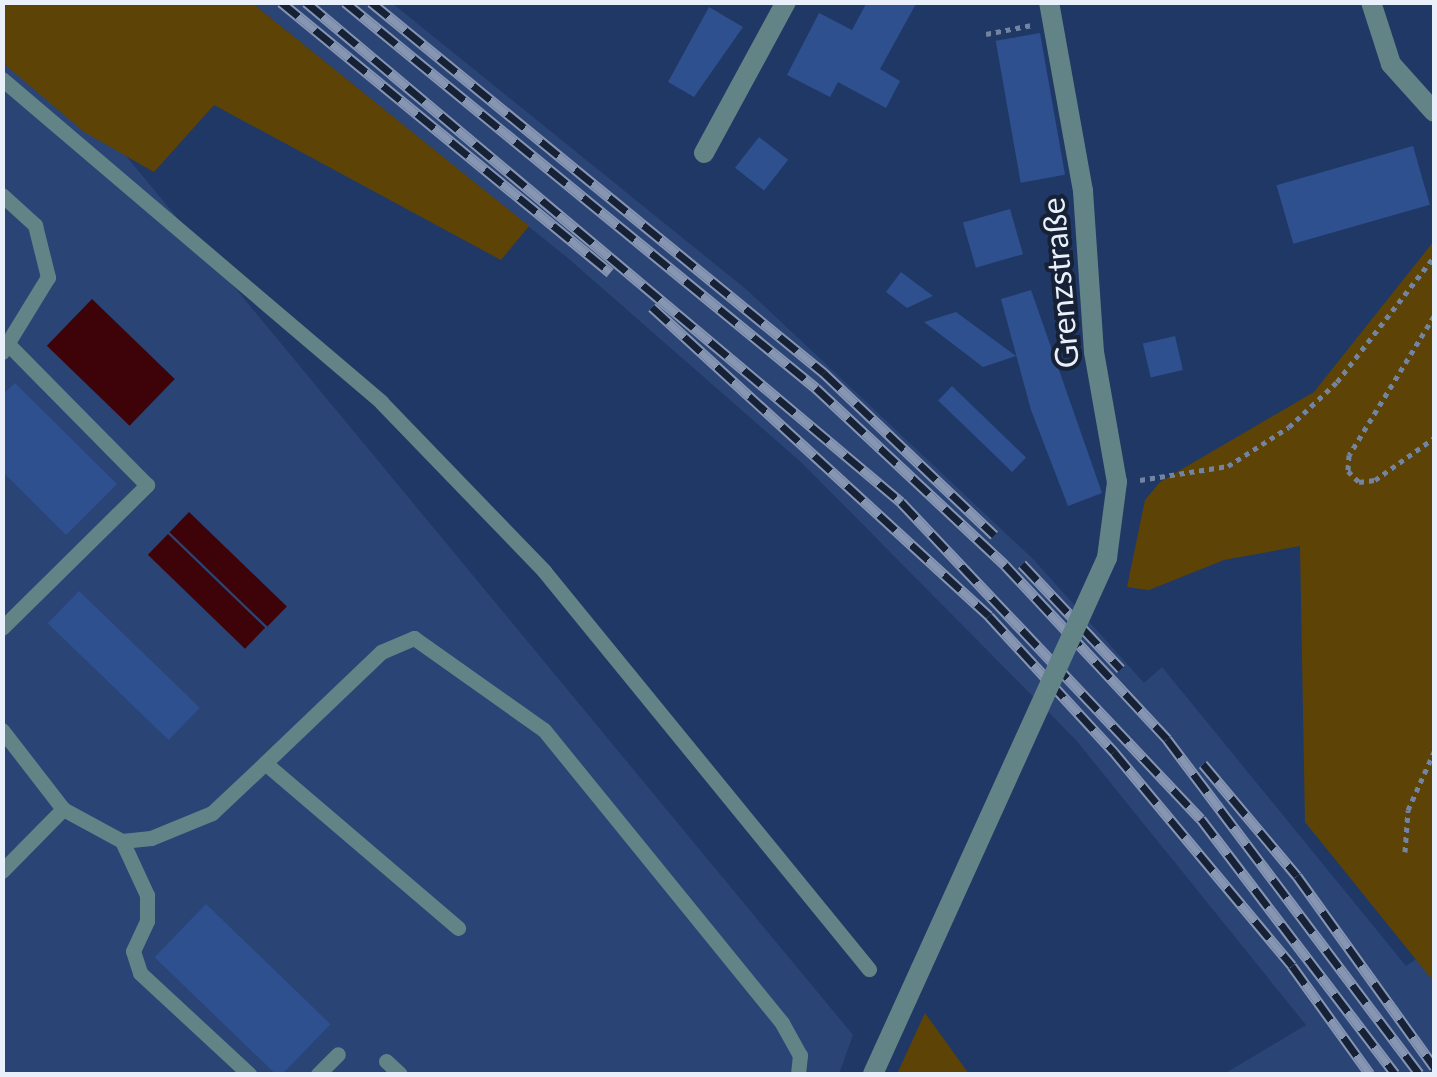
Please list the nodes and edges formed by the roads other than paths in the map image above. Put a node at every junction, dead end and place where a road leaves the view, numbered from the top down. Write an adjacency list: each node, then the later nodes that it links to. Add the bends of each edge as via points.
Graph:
1 (786, 2): 6 (street)
2 (1371, 2): 5 (street, via 1391,64)
3 (1045, 13): 23 (street, Grenzstraße, bridge, via 1082,192 1094,352 1117,482 1108,558)
4 (2, 79): 16 (lane, via 380,402 544,572)
5 (1434, 112)
6 (704, 154)
7 (2, 195): 8 (lane, via 35,225 48,277)
8 (6, 348): 9 (lane, via 147,485)
9 (2, 628)
10 (2, 730): 12 (lane)
11 (265, 763): 13 (lane, via 184,830); 15 (lane); 22 (lane, via 381,652 414,638 544,730 782,1023 800,1055)
12 (63, 809): 13 (lane); 14 (lane)
13 (122, 841): 19 (lane, via 147,894 147,921 134,951 140,972)
14 (2, 871)
15 (458, 928)
16 (869, 969)
17 (338, 1054): 20 (lane)
18 (386, 1061): 21 (lane)
19 (249, 1074)
20 (318, 1074)
21 (400, 1074)
22 (798, 1074)
23 (872, 1074)

